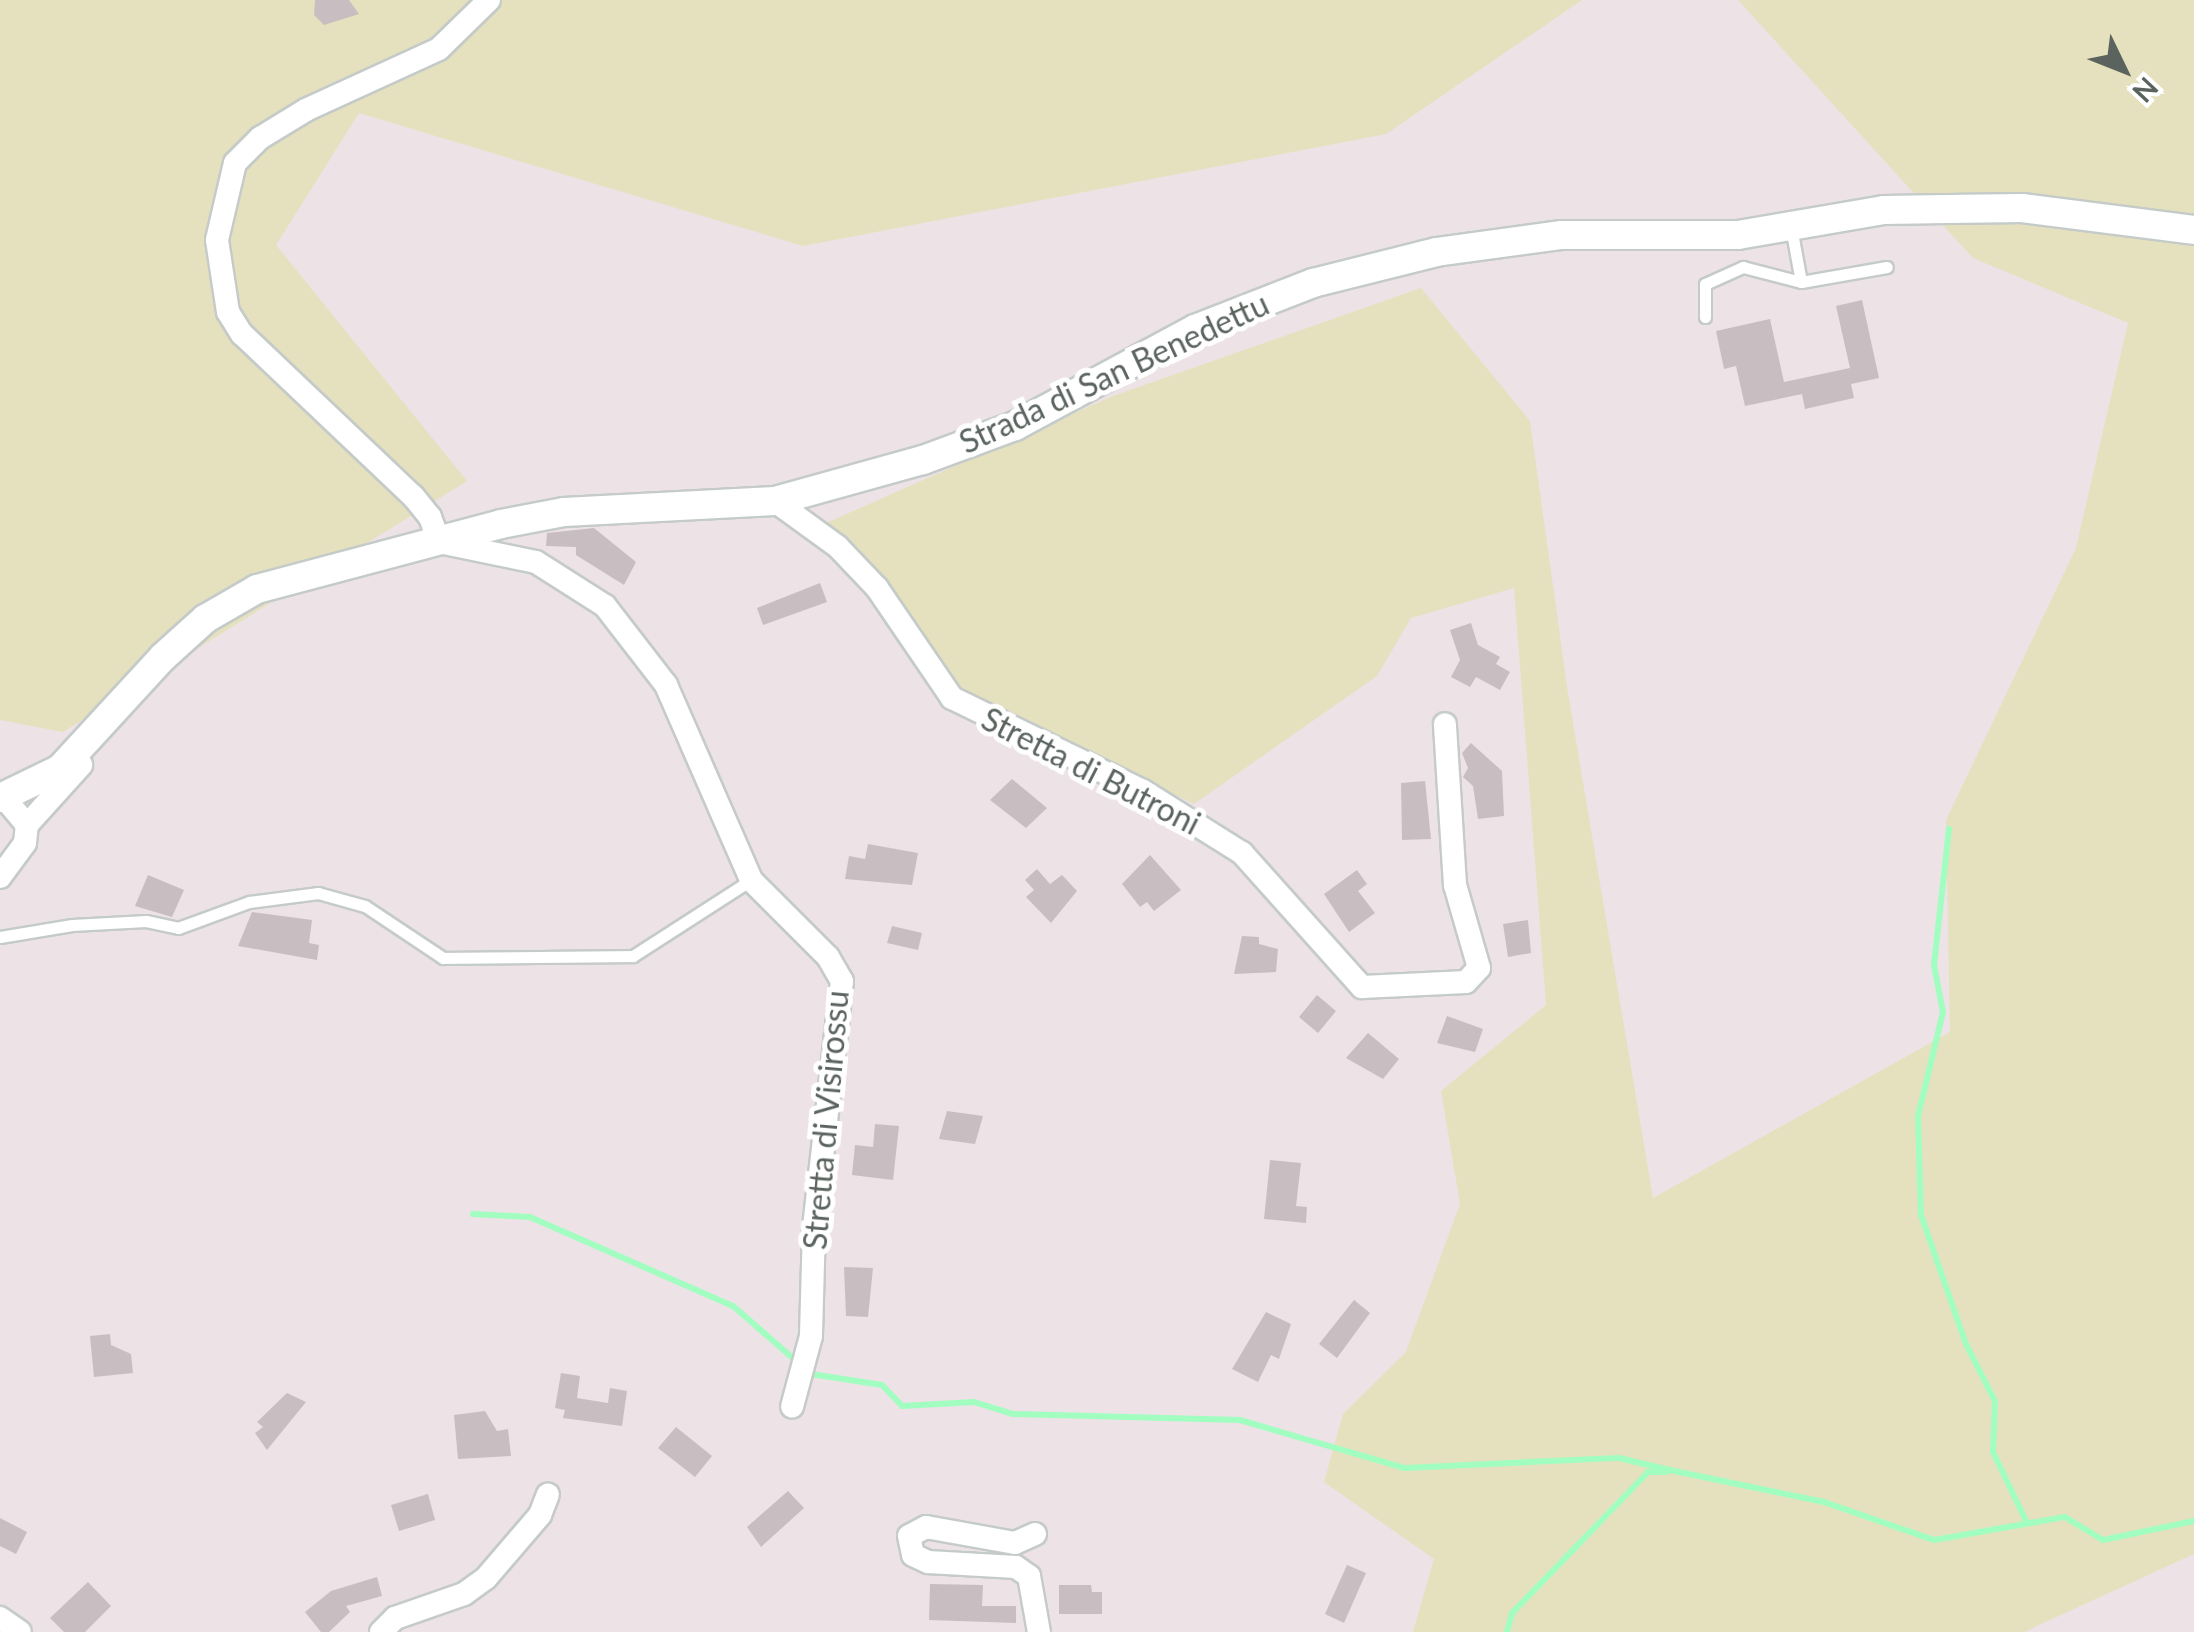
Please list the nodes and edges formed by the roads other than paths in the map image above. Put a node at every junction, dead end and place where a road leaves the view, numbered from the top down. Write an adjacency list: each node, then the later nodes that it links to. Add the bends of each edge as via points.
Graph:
1 (489, 0): 8 (street, via 439,49 260,138 235,162 217,240 228,312 242,334 413,496)
2 (1790, 223): 3 (street, Strada di San Benedettu, via 1884,210 2022,208); 5 (lane); 7 (street, Strada di San Benedettu, via 1738,235 1562,235 1436,252 1313,283 1195,328 1016,426)
3 (2194, 230)
4 (1887, 267): 5 (lane)
5 (1801, 282): 6 (lane, via 1742,266 1705,284)
6 (1706, 317)
7 (775, 501): 8 (street, Strada di San Benedettu, via 564,512); 9 (street, Stretta di Butroni, via 838,548 877,588 952,698 1144,790 1242,853 1362,987 1466,982 1479,968 1455,885)
8 (439, 542): 10 (street, Strada di San Benedettu, via 256,589 206,619 164,657); 14 (street, Stretta di Visirossu, via 536,562 604,606 666,686)
9 (1444, 724)
10 (85, 746): 11 (street, Strada di San Benedettu, via 31,788); 12 (street, via 80,767)
11 (2, 798): 12 (street)
12 (28, 825): 13 (street, via 25,842)
13 (0, 878)
14 (751, 880): 15 (lane, via 662,944 633,956 443,958 365,906 318,893 249,902 178,928 146,921); 16 (street, Stretta di Visirossu, via 828,956 842,981 816,1208 810,1336)
15 (0, 937)
16 (792, 1407)
17 (548, 1494): 21 (street, via 540,1515 486,1578 464,1594 395,1618)
18 (1035, 1534): 22 (street, via 1016,1544 926,1527 909,1536 913,1555 928,1562 1016,1567 1030,1576)
19 (0, 1618): 20 (street)
20 (20, 1632)
21 (381, 1632)
22 (1040, 1632)

